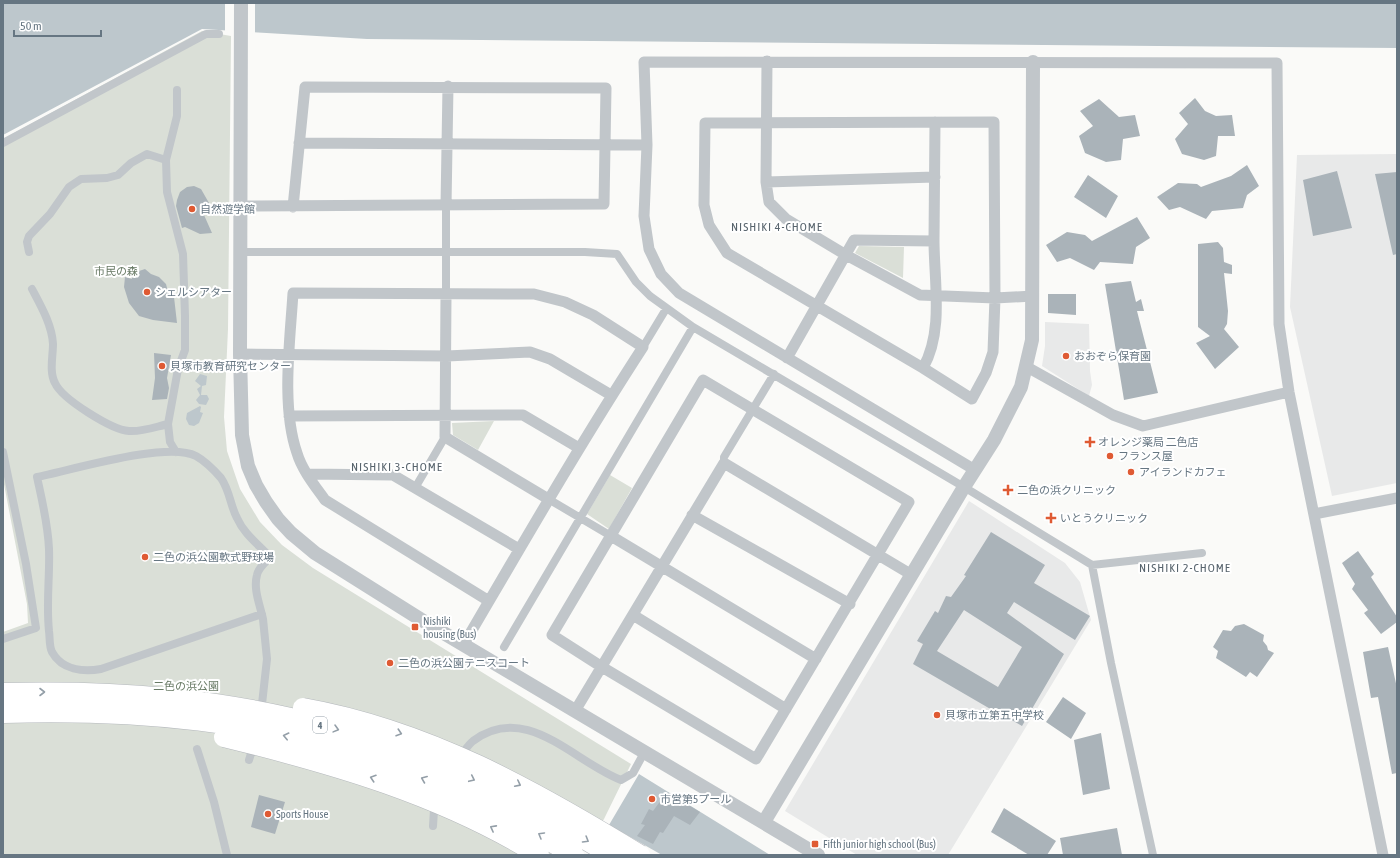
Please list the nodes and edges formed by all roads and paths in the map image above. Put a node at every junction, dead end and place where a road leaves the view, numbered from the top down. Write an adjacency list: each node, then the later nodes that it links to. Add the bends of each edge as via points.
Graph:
1 (241, 3): 17 (street)
2 (219, 34): 9 (street, via 206,34)
3 (767, 61): 4 (street); 7 (street); 13 (street, via 644,62)
4 (1033, 62): 27 (street); 41 (street, via 1277,62 1279,324)
5 (448, 86): 10 (street, via 304,87); 11 (street); 12 (street, via 606,88)
6 (177, 90): 14 (street, via 176,116)
7 (767, 121): 8 (street); 16 (street); 30 (street, via 706,123 704,205 709,225 726,253)
8 (935, 122): 15 (street); 29 (street, via 994,122)
9 (3, 143)
10 (299, 143): 11 (street); 19 (street)
11 (449, 144): 12 (street); 18 (street)
12 (605, 145): 13 (street); 18 (street, via 604,204)
13 (647, 145): 37 (street, via 644,216 649,249 661,274 679,292)
14 (166, 160): 21 (street, via 147,154 131,163 118,175 81,179 69,187 50,214 29,236 27,242); 46 (street, via 167,192 182,254 185,350 178,369)
15 (935, 177): 16 (street); 20 (street)
16 (766, 182): 24 (street, via 769,202 786,219)
17 (240, 206): 19 (street); 22 (street)
18 (446, 206): 19 (street); 23 (street)
19 (293, 207)
20 (934, 241): 24 (street, via 854,240); 28 (street)
21 (30, 252)
22 (240, 252): 23 (street); 34 (street)
23 (446, 252): 26 (street); 31 (street, via 617,254 636,282)
24 (846, 255): 28 (street, via 920,295); 30 (street)
25 (32, 289): 46 (street, via 47,320 53,342 54,383 61,392 88,412 127,431)
26 (446, 295): 33 (street, via 534,294 565,302); 35 (street, via 293,293); 36 (street)
27 (1033, 296): 29 (street); 38 (street, via 1032,340)
28 (935, 297): 29 (street); 39 (street, via 936,327 931,353)
29 (995, 298): 39 (street, via 993,352 986,373 972,399)
30 (816, 305): 37 (street); 39 (street)
31 (666, 309): 32 (street); 33 (street)
32 (693, 327): 40 (street); 60 (street)
33 (643, 347): 42 (street)
34 (240, 354): 35 (street); 73 (street, via 244,451 256,486 278,520 315,553)
35 (289, 355): 36 (street); 44 (street)
36 (447, 356): 42 (street, via 530,352 550,359); 45 (street)
37 (787, 358): 52 (street)
38 (1027, 367): 41 (street, via 1113,415 1143,426); 52 (street, via 1021,387 994,440)
39 (922, 368)
40 (774, 374): 43 (street); 54 (street)
41 (1289, 392): 58 (street)
42 (611, 395): 48 (street)
43 (752, 410): 51 (street, via 724,457); 61 (street, via 703,380); 64 (street, via 910,502)
44 (289, 416): 45 (street); 53 (street, via 290,432 297,455)
45 (445, 416): 47 (street); 48 (street, via 523,415)
46 (168, 424): 50 (street, via 170,442)
47 (445, 437): 55 (street); 57 (street)
48 (579, 448): 57 (street)
49 (3, 452): 72 (street, via 36,628)
50 (176, 452): 70 (street, via 195,456 211,467 229,492 236,517 244,530 270,556 257,574 256,589); 70 (street, via 141,455 37,476 46,519 47,610 53,652 68,666 84,670 101,669)
51 (724, 463): 59 (street); 64 (street)
52 (975, 470): 54 (street)
53 (307, 474): 55 (street, via 393,475); 68 (street, via 325,500)
54 (964, 487): 65 (street); 67 (street)
55 (415, 488): 62 (street)
56 (1397, 498): 58 (street)
57 (550, 500): 60 (street); 62 (street)
58 (1314, 514): 95 (street)
59 (692, 515): 66 (street); 69 (street)
60 (580, 518): 61 (street); 74 (street)
61 (611, 536): 66 (street); 76 (street, via 552,635)
62 (520, 549): 68 (street)
63 (1202, 553): 65 (street)
64 (879, 555): 67 (street); 69 (street)
65 (1092, 565): 94 (street)
66 (662, 567): 71 (street); 75 (street)
67 (912, 575): 86 (street)
68 (489, 601): 73 (street)
69 (850, 604): 75 (street)
70 (262, 614): 85 (street, via 267,660 259,726)
71 (634, 615): 76 (street); 79 (street)
72 (3, 639)
73 (464, 644): 80 (street)
74 (504, 647)
75 (816, 658): 79 (street)
76 (602, 667): 79 (street, via 756,759); 80 (street)
77 (3, 693): 78 (highway, 4, one-way to 78, bridge)
78 (102, 694): 91 (highway, 4, one-way to 91, bridge, via 162,696 275,713 397,748 496,790 541,813); 92 (highway, one-way to 92, bridge, via 144,692 223,696 319,710 362,721 444,749 482,766 552,802)
79 (786, 709)
80 (575, 711): 84 (street)
81 (3, 713): 90 (highway, 4, one-way to 81, bridge, via 488,808 438,785 389,765 339,749 231,725 176,717 56,711)
82 (3, 717): 89 (highway, one-way to 82, bridge, via 471,817 434,800 367,776 269,748 174,726 116,720)
83 (197, 749): 88 (street)
84 (645, 751): 86 (street); 87 (street, via 632,773 621,780 547,738 521,728 495,728 472,741 458,759 434,810)
85 (249, 760)
86 (764, 822): 93 (street)
87 (433, 826)
88 (228, 855)
89 (539, 855)
90 (574, 855)
91 (611, 855)
92 (640, 855)
93 (818, 855)
94 (1153, 855)
95 (1384, 855)

